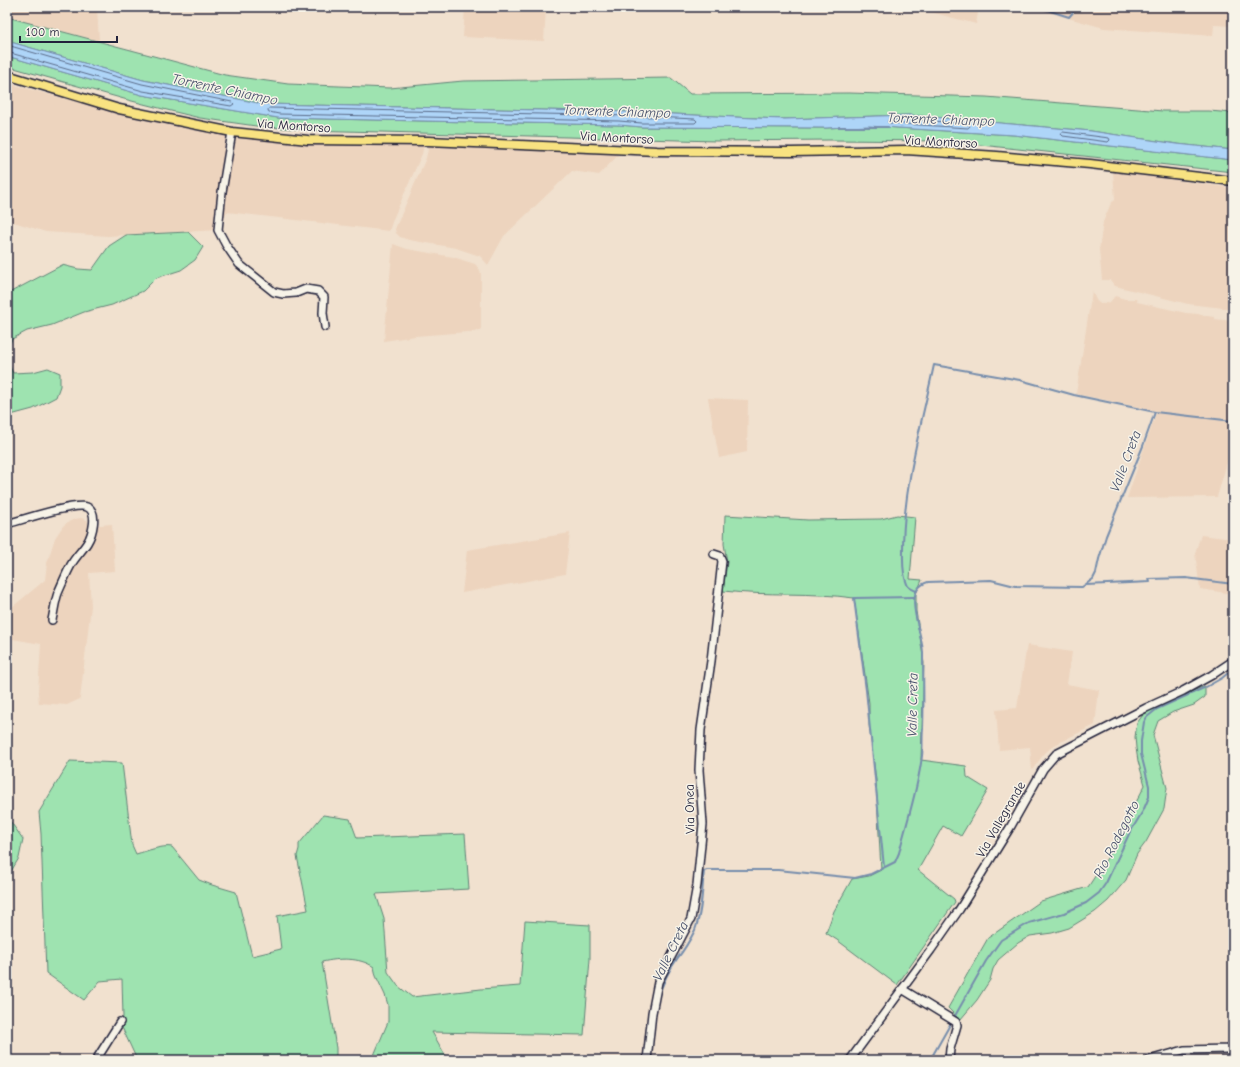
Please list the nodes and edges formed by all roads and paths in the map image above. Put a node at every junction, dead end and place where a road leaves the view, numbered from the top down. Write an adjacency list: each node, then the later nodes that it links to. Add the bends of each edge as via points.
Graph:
1 (7, 75): 2 (main road, Via Montorso, via 119,109)
2 (232, 132): 3 (main road, Via Montorso, via 308,140 435,141 658,151 906,150 1067,162); 4 (street, via 218,230 239,264 274,292 283,294 306,289 318,291 324,297)
3 (1233, 181)
4 (325, 328)
5 (7, 524): 7 (street, via 81,506 88,507 92,512 93,526 88,542 68,570 57,596)
6 (714, 554): 13 (street, Via Onea, via 720,556 722,561 701,730 703,824 698,885 691,920 658,982)
7 (52, 620)
8 (1233, 660): 9 (street, Via Vallegrande, via 1183,691 1056,754 1043,769 1008,832 959,910)
9 (902, 989): 14 (street, Via Vallegrande); 15 (street, via 957,1025)
10 (120, 1022): 12 (street)
11 (1233, 1046): 16 (street, via 1229,1049 1184,1050)
12 (96, 1060)
13 (647, 1060)
14 (850, 1060)
15 (949, 1060)
16 (1149, 1060)

